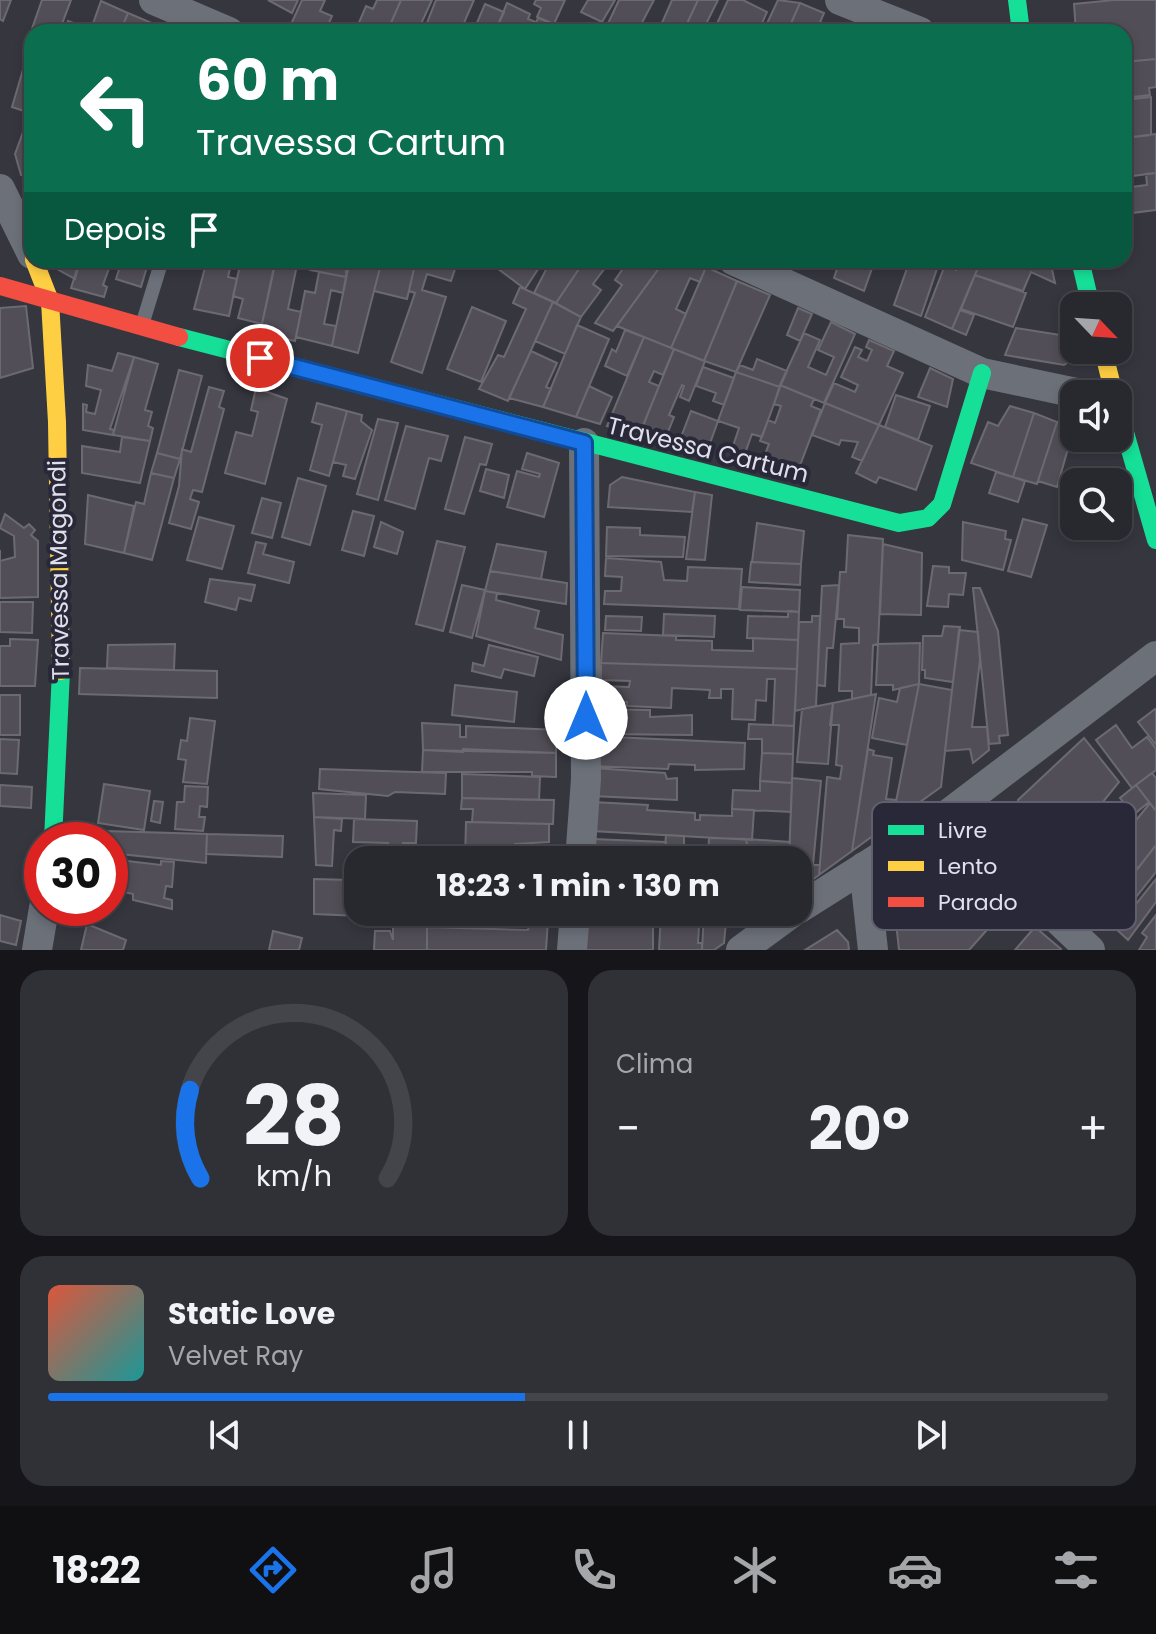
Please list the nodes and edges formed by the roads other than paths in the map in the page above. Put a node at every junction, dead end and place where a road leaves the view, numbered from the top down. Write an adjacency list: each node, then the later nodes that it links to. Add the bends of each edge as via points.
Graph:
1 (154, 0): 4 (street)
2 (840, 0): 5 (street)
3 (1017, 0): 6 (street)
4 (210, 24)
5 (900, 24)
6 (1020, 24)
7 (0, 189): 8 (street)
8 (24, 238)
9 (37, 268): 15 (street, Travessa Magondi)
10 (160, 268): 16 (lane)
11 (751, 268): 17 (street)
12 (1082, 268): 14 (street)
13 (0, 286): 15 (street, Travessa Cartum)
14 (1088, 292)
15 (50, 301): 16 (street, Travessa Cartum); 26 (street, Travessa Magondi, via 61,687)
16 (142, 327): 19 (street, Travessa Cartum)
17 (982, 373): 18 (street); 19 (street, Travessa Cartum, via 942,504 928,518 899,523)
18 (1060, 390)
19 (584, 443): 27 (street, via 586,779)
20 (1130, 452): 22 (street)
21 (1156, 464): 22 (lane)
22 (1135, 470): 23 (street)
23 (1156, 540)
24 (1156, 656): 25 (street)
25 (964, 802)
26 (54, 822)
27 (581, 846)
28 (872, 862): 29 (street)
29 (864, 867): 30 (street); 38 (street)
30 (812, 900)
31 (41, 926): 35 (street)
32 (574, 926): 36 (street)
33 (774, 926): 37 (street)
34 (1069, 930): 39 (street)
35 (37, 950)
36 (572, 950)
37 (741, 950)
38 (873, 950)
39 (1090, 950)

